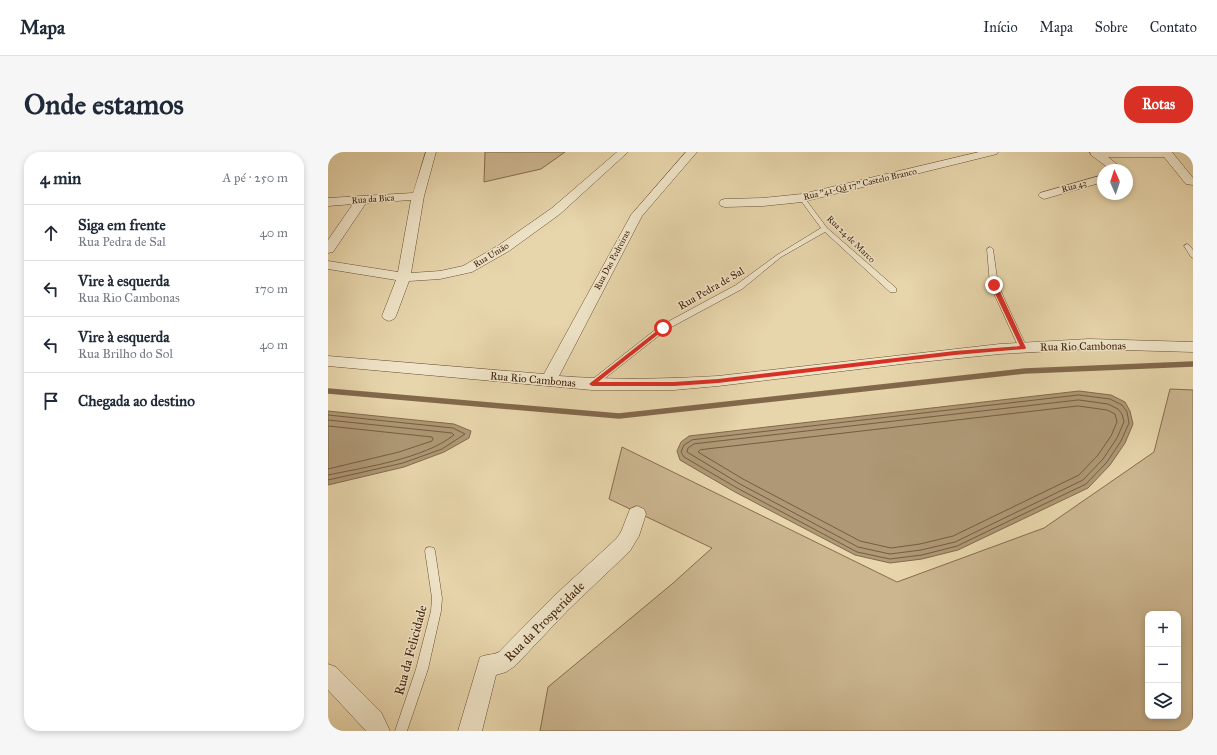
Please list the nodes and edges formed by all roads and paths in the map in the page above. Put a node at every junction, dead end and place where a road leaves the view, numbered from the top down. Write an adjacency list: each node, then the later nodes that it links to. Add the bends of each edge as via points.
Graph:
1 (431, 152): 11 (street)
2 (623, 152): 22 (street, Rua União, via 556,211 487,259 456,273)
3 (692, 152): 28 (street, Rua Das Pedreiras, via 637,215)
4 (993, 152): 12 (street, Rua "41-Qd 17" Castelo Branco)
5 (1095, 153): 6 (street); 7 (street)
6 (1166, 153): 9 (street)
7 (1110, 164)
8 (1097, 180): 10 (street, Rua 43)
9 (1190, 182)
10 (1044, 195)
11 (418, 196): 13 (street, Rua da Bica); 22 (street)
12 (802, 198): 15 (street, Rua "41-Qd 17" Castelo Branco); 16 (lane, Rua 24 de Marco)
13 (362, 200): 14 (street, Rua da Bica); 18 (street)
14 (328, 202)
15 (725, 203)
16 (825, 229): 23 (lane, Rua 24 de Marco); 29 (lane, Rua Pedra de Sal, via 779,256 739,287 663,328)
17 (1187, 246): 20 (lane)
18 (328, 249)
19 (990, 249): 26 (lane, via 994,285)
20 (1193, 256)
21 (328, 265): 22 (street, Rua União)
22 (404, 276): 24 (street)
23 (893, 290)
24 (389, 316)
25 (1193, 347): 26 (street, Rua Rio Cambonas, via 1089,344)
26 (1023, 348): 29 (street, Rua Rio Cambonas, via 955,353 718,381)
27 (328, 361): 28 (street, Rua Rio Cambonas)
28 (549, 380): 29 (street, Rua Rio Cambonas)
29 (592, 384)
30 (637, 514): 35 (street, Rua da Prosperidade, via 629,536 617,552 571,593 503,662 488,664)
31 (430, 550): 34 (lane, Rua da Felicidade, via 437,598 436,611 422,669)
32 (328, 675): 33 (street, via 373,720)
33 (378, 731)
34 (401, 731)
35 (470, 731)

